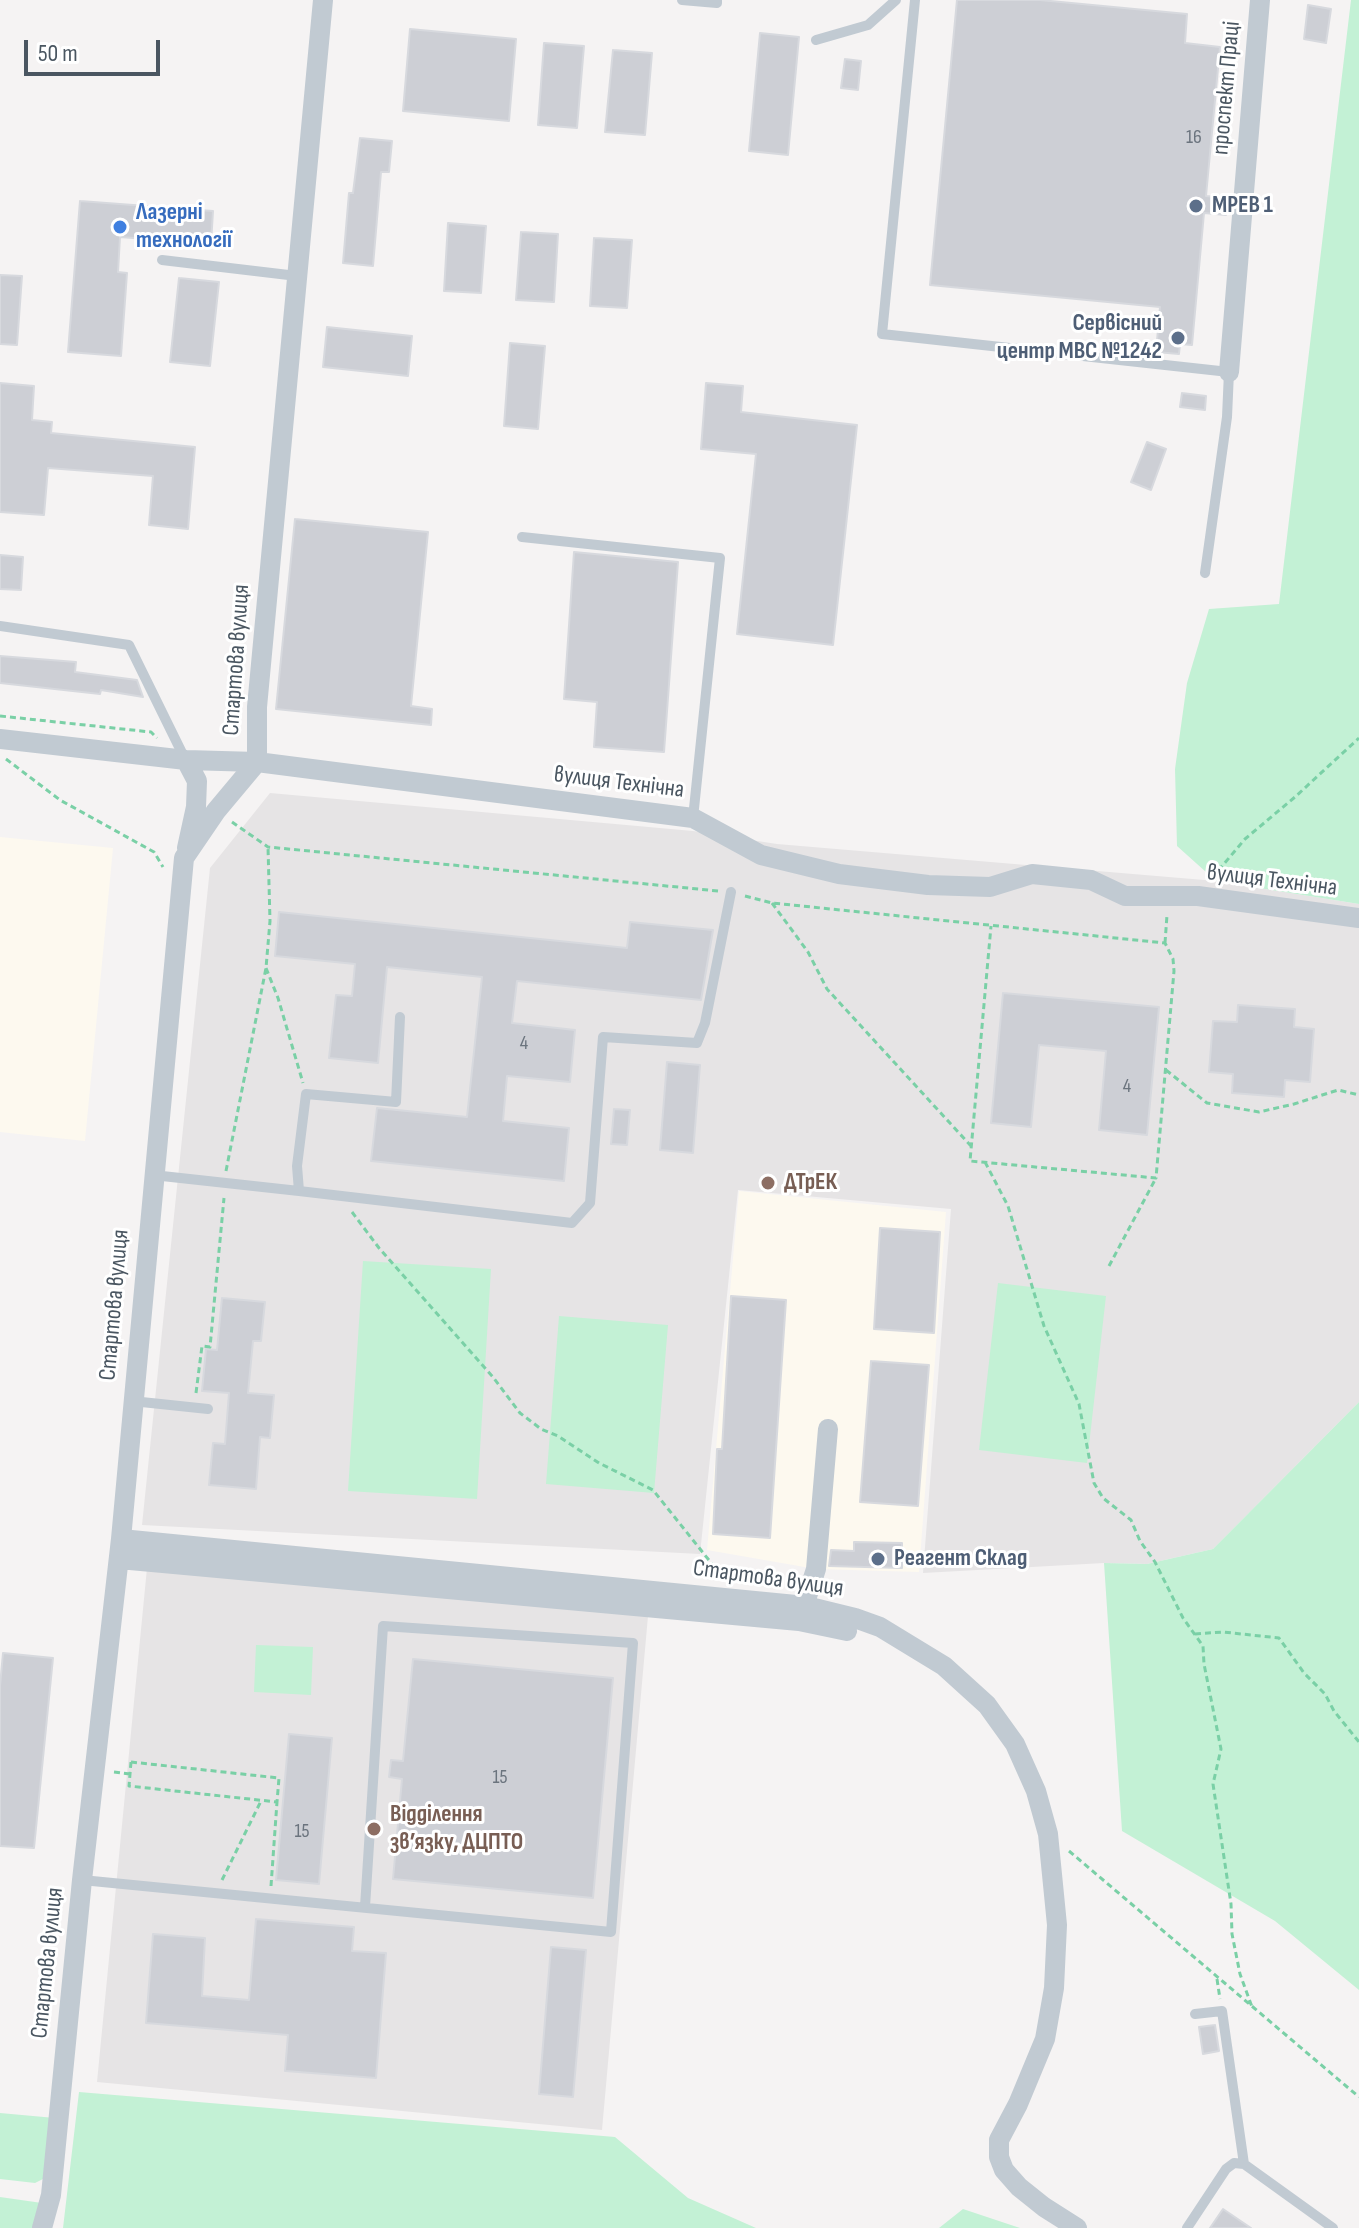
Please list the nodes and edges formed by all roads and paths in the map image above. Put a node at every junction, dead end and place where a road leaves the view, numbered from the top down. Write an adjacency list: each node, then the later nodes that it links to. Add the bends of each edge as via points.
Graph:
1 (323, 0): 9 (street, Стартова вулиця)
2 (682, 0): 3 (lane)
3 (717, 0)
4 (896, 0): 7 (lane, via 868,25)
5 (915, 0): 10 (lane, via 882,334)
6 (1260, 0): 10 (street, проспект Праці)
7 (816, 40)
8 (162, 260): 9 (lane)
9 (297, 276): 18 (street, Стартова вулиця, via 257,707)
10 (1229, 372): 12 (lane)
11 (522, 537): 20 (lane, via 720,558)
12 (1205, 573)
13 (0, 626): 17 (lane, via 129,645)
14 (1359, 738): 26 (path, via 1245,839)
15 (0, 739): 17 (street, вулиця Технічна)
16 (0, 754): 24 (path, via 60,800 154,852)
17 (186, 760): 18 (street, вулиця Технічна); 22 (street, via 197,781)
18 (257, 762): 19 (street, Стартова вулиця); 20 (street, вулиця Технічна)
19 (216, 811): 21 (path); 22 (street, Стартова вулиця)
20 (693, 818): 25 (street, вулиця Технічна, via 761,855 839,874 990,887 1032,874 1091,880 1125,896)
21 (268, 847): 23 (path); 31 (path)
22 (184, 858): 24 (street, Стартова вулиця)
23 (731, 892): 27 (path); 42 (lane, via 697,1043 603,1037 590,1203 572,1223)
24 (181, 894): 38 (street, Стартова вулиця)
25 (1173, 896): 26 (street, вулиця Технічна); 30 (path)
26 (1198, 896): 28 (street, вулиця Технічна)
27 (772, 903): 29 (path); 36 (path, via 827,989)
28 (1359, 918)
29 (991, 926): 30 (path); 36 (path)
30 (1165, 943): 33 (path, via 1174,971)
31 (266, 968): 34 (path); 40 (path)
32 (400, 1017): 34 (lane, via 396,1102)
33 (1166, 1070): 35 (path, via 1207,1103 1259,1112 1338,1090); 39 (path)
34 (306, 1094): 41 (lane)
35 (1359, 1095)
36 (971, 1147): 37 (path, via 970,1161)
37 (985, 1162): 39 (path); 52 (path, via 1008,1206 1044,1326 1079,1404 1094,1483 1111,1506 1131,1520)
38 (153, 1175): 40 (lane); 44 (street, Стартова вулиця)
39 (1156, 1178): 43 (path)
40 (223, 1183): 41 (lane); 45 (path, via 210,1347 202,1346)
41 (299, 1191): 42 (lane)
42 (340, 1197): 49 (path, via 520,1413 653,1490 716,1569)
43 (1109, 1266)
44 (132, 1401): 45 (lane); 48 (street, Стартова вулиця)
45 (195, 1408): 46 (lane)
46 (208, 1409)
47 (828, 1429): 50 (street, via 816,1569)
48 (120, 1549): 50 (street, Стартова вулиця); 57 (street, Стартова вулиця)
49 (734, 1581)
50 (802, 1614): 51 (street, Стартова вулиця); 68 (street, Стартова вулиця, via 855,1618 880,1627 944,1666 987,1705 1015,1744 1048,1834 1057,1925 1045,2039 999,2140 999,2157 1004,2170 1044,2207)
51 (847, 1631)
52 (1195, 1634): 53 (path, via 1279,1638); 62 (path, via 1203,1646 1221,1749 1213,1784 1232,1934)
53 (1359, 1742)
54 (261, 1801): 55 (path); 55 (path, via 129,1786 131,1762 279,1778); 58 (path)
55 (277, 1802): 59 (path)
56 (1061, 1845): 61 (path)
57 (82, 1880): 58 (lane); 67 (street, Стартова вулиця)
58 (215, 1894): 59 (lane)
59 (270, 1900): 60 (lane)
60 (365, 1907): 60 (lane, via 611,1932 633,1643 383,1626)
61 (1217, 1977): 62 (path); 63 (path)
62 (1252, 2007): 65 (path)
63 (1222, 2011): 64 (lane); 66 (lane)
64 (1195, 2014)
65 (1359, 2097)
66 (1244, 2164): 69 (lane, via 1226,2169); 70 (lane)
67 (45, 2225)
68 (1077, 2228)
69 (1187, 2228)
70 (1333, 2228)

